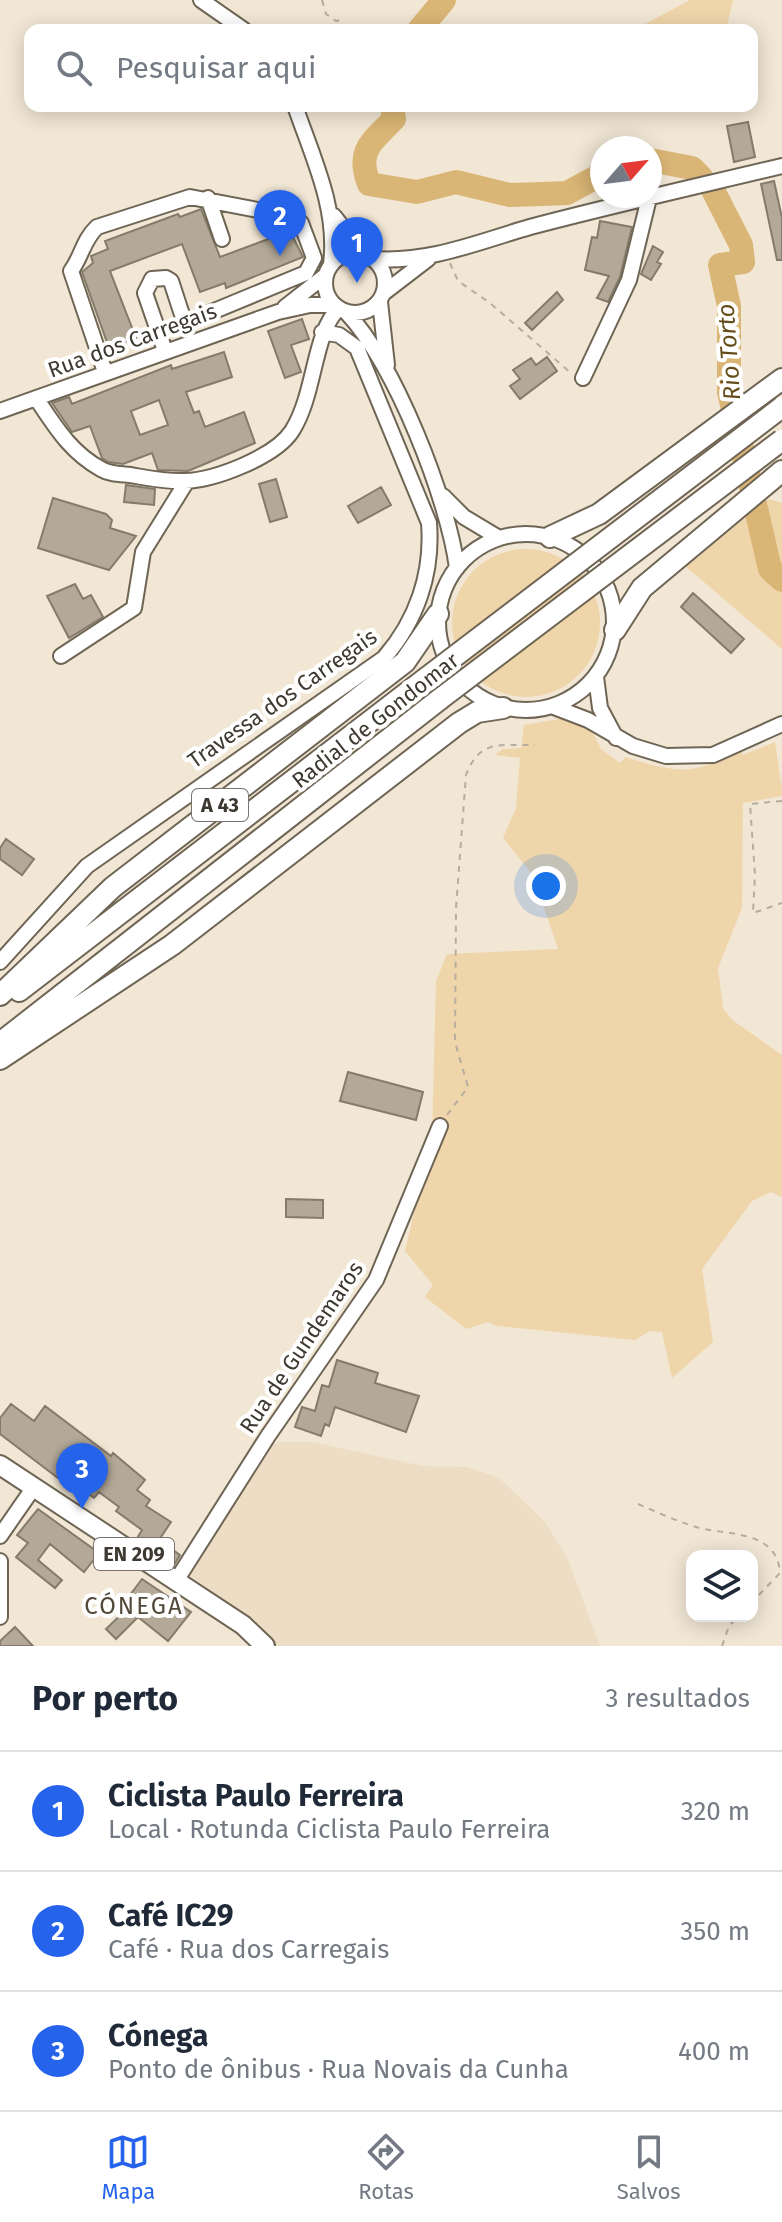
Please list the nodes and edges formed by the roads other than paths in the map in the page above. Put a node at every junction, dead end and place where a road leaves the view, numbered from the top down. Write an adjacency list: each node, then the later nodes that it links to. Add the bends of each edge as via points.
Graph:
1 (201, 0): 2 (street)
2 (235, 24)
3 (297, 112): 9 (street)
4 (782, 166): 5 (street)
5 (662, 195)
6 (208, 198): 10 (street); 17 (street, via 294,217 314,258 306,273); 21 (street, via 190,197 97,227 87,237 71,271)
7 (612, 208): 11 (street)
8 (647, 208): 23 (street, via 629,280)
9 (330, 210): 12 (street); 13 (street, via 334,239)
10 (222, 239)
11 (440, 254): 12 (street, via 401,261); 14 (street)
12 (369, 256): 13 (street, via 340,256); 14 (street, via 386,280)
13 (328, 270): 15 (street, via 325,287); 16 (street, Rua dos Carregais)
14 (382, 297): 15 (street, via 371,310); 22 (street)
15 (340, 309): 16 (street, Rua dos Carregais, via 310,305); 18 (street); 22 (street, via 363,329)
16 (278, 312): 19 (street, Rua dos Carregais)
17 (185, 323): 19 (street); 20 (street, via 171,281 152,279 145,293)
18 (322, 332): 30 (street, via 311,392 290,434 272,452 246,464); 43 (street, Travessa dos Carregais, via 357,348 429,523 431,551 407,632 384,658 87,866)
19 (191, 342): 20 (street, Rua dos Carregais)
20 (165, 351): 21 (street, Rua dos Carregais)
21 (105, 372): 25 (street, Rua dos Carregais)
22 (389, 373): 31 (street)
23 (583, 378)
24 (782, 379): 32 (highway, via 599,514)
25 (36, 398): 27 (street, Rua dos Carregais); 30 (street, via 69,447 105,471)
26 (782, 407): 45 (highway, Radial de Gondomar / A 43, bridge)
27 (0, 411)
28 (782, 440): 46 (highway, Radial de Gondomar / A 43, bridge)
29 (782, 471): 36 (highway, via 642,588)
30 (187, 481): 37 (street, via 143,552 134,608)
31 (437, 490): 33 (street, via 464,517); 34 (street, via 452,529)
32 (550, 537): 33 (street); 36 (street, via 593,565 611,595)
33 (499, 538): 34 (street)
34 (457, 568): 35 (street)
35 (438, 614): 40 (street, via 442,650 450,666 472,692); 44 (highway, A 43, via 405,662 113,887)
36 (615, 630): 38 (street, via 606,663)
37 (61, 656)
38 (596, 677): 39 (street, via 585,690); 42 (street, via 600,708)
39 (554, 707): 40 (street); 42 (street)
40 (503, 708): 47 (highway, via 477,712 459,723 172,945)
41 (782, 724): 42 (street, via 713,755 666,756)
42 (616, 738)
43 (0, 962)
44 (0, 995)
45 (0, 1006)
46 (0, 1043)
47 (0, 1059)
48 (440, 1126): 53 (street, Rua de Gundemaros, via 376,1280)
49 (0, 1465): 50 (main road, EN 209)
50 (34, 1487): 51 (street); 53 (main road, EN 209)
51 (0, 1536)
52 (0, 1561): 54 (street)
53 (176, 1581): 55 (main road, EN 209)
54 (0, 1617)
55 (265, 1646)

